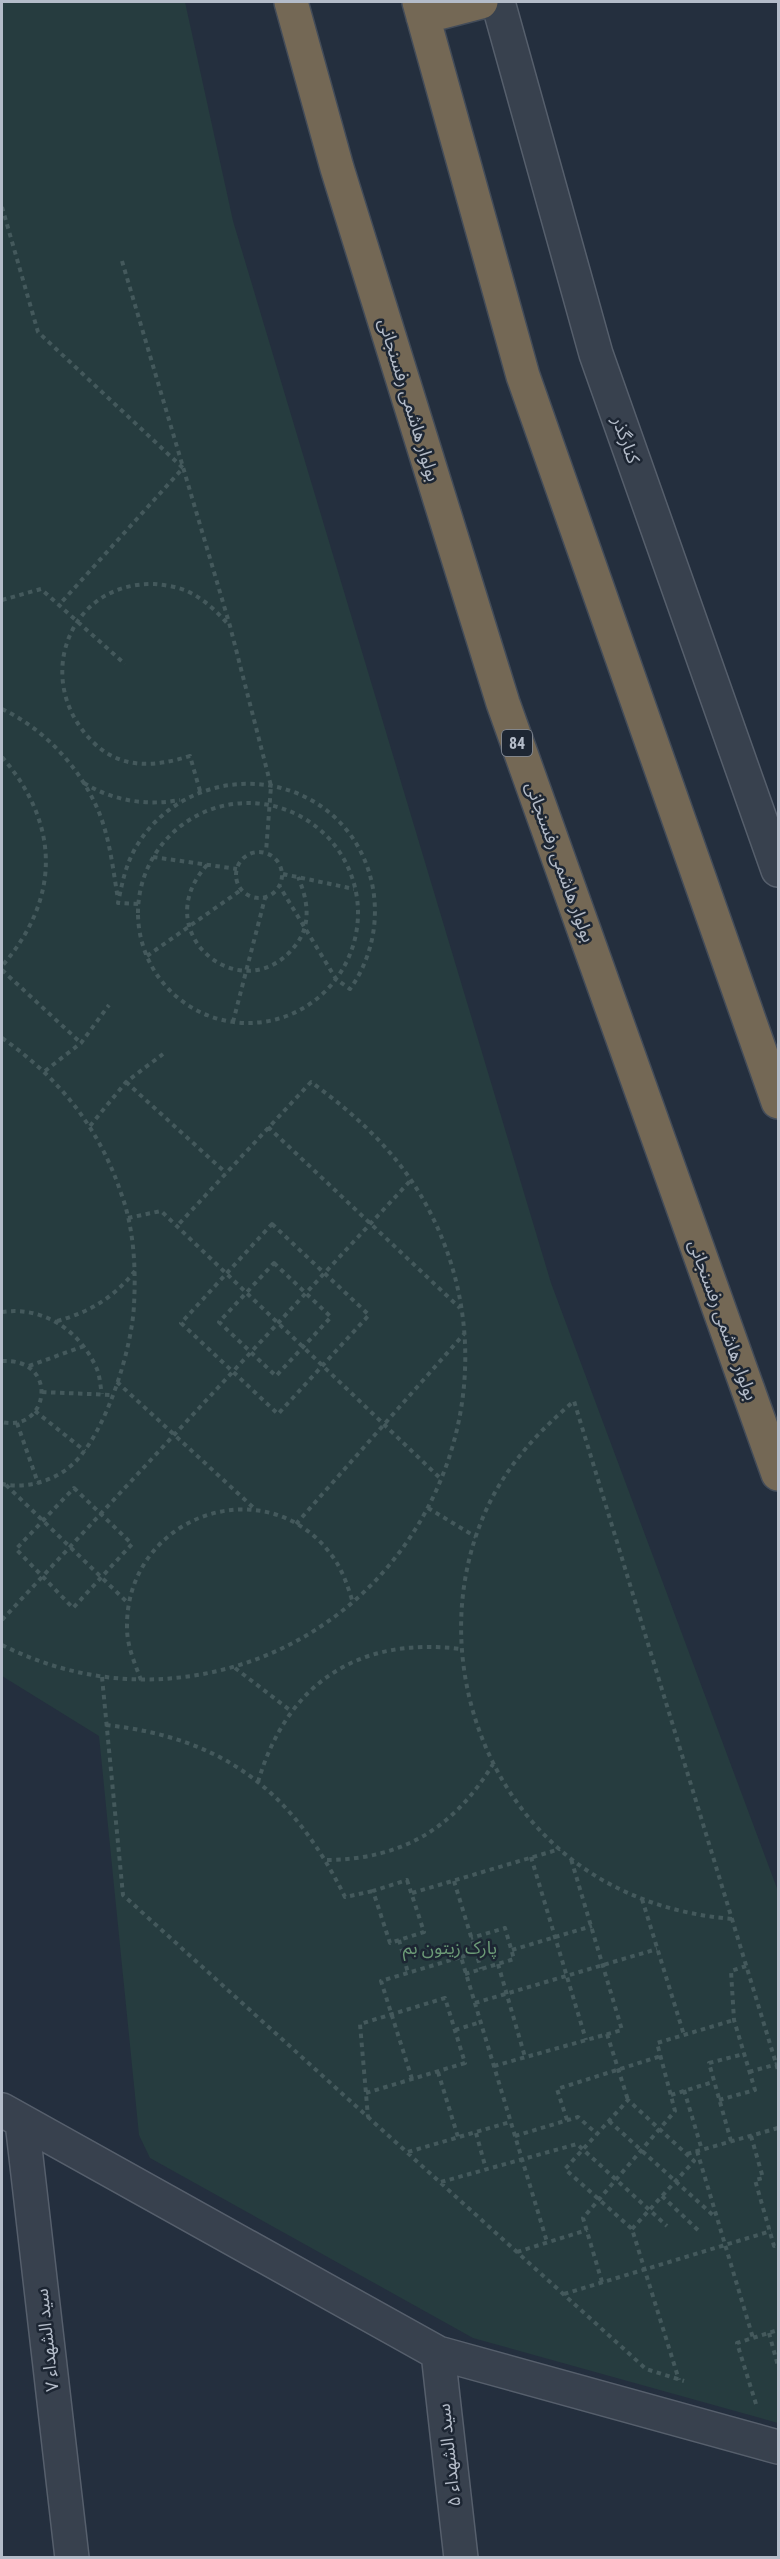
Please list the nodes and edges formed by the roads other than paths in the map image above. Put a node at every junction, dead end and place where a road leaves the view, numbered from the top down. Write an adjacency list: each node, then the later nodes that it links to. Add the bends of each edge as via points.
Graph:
1 (291, 2): 7 (highway, بولوار هاشمی رفسنجانی / 84, via 337,168 503,703)
2 (481, 2): 4 (highway)
3 (498, 2): 5 (street, کنارگذر, via 596,354)
4 (422, 9): 6 (highway, via 523,376)
5 (778, 870)
6 (778, 1102)
7 (778, 1474)
8 (12, 2116): 9 (street); 11 (street, سید الشهداء ۷)
9 (438, 2353): 10 (street); 12 (street, سید الشهداء ۵)
10 (778, 2447)
11 (72, 2558)
12 (461, 2558)

